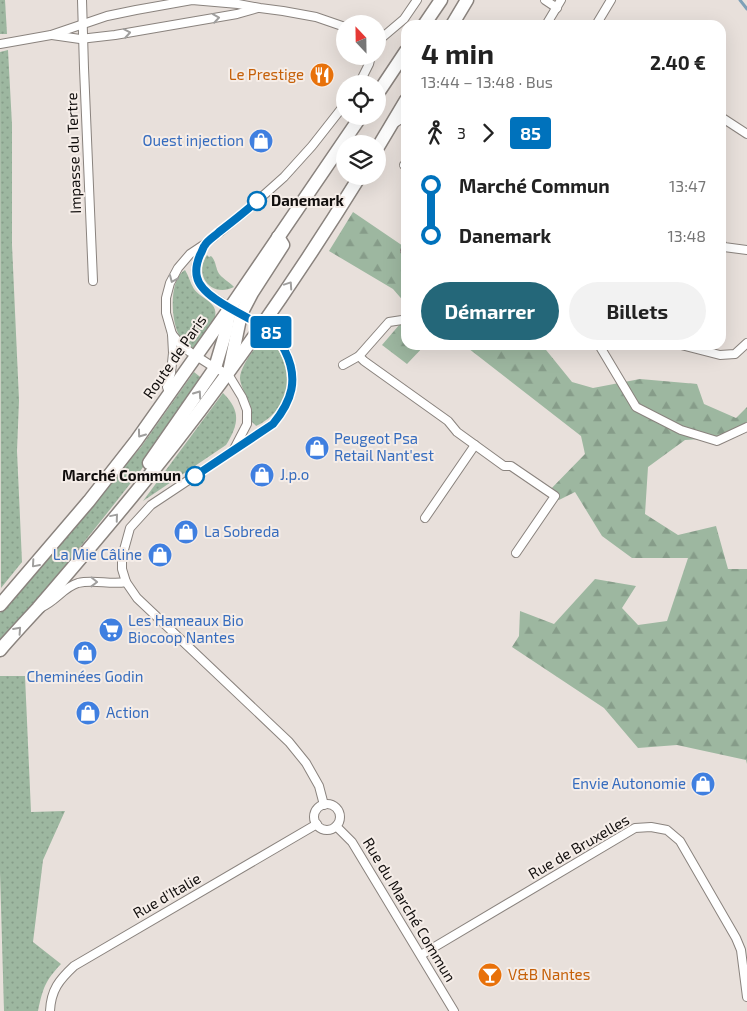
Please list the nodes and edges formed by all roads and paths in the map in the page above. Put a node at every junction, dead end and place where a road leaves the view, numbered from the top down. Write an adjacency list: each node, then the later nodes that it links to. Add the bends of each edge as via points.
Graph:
1 (82, 0): 16 (street, Impasse du Tertre)
2 (417, 0): 10 (street)
3 (441, 0): 11 (main road)
4 (467, 0): 12 (main road)
5 (545, 0): 9 (street)
6 (561, 0): 9 (street)
7 (610, 0): 14 (street)
8 (260, 8): 16 (street, via 192,0); 17 (street, via 283,10); 20 (street, one-way to 8)
9 (556, 8): 13 (street)
10 (402, 20)
11 (427, 20)
12 (455, 20)
13 (549, 20)
14 (599, 20)
15 (401, 21): 18 (street)
16 (83, 23): 19 (street); 20 (street, Impasse du Tertre)
17 (336, 24)
18 (386, 34)
19 (51, 35): 20 (street); 21 (street)
20 (83, 38): 37 (street, Impasse du Tertre)
21 (0, 44)
22 (401, 58): 23 (main road)
23 (386, 81)
24 (401, 108): 29 (main road)
25 (336, 115): 34 (street, via 284,177)
26 (401, 119): 29 (street)
27 (726, 120): 30 (street)
28 (355, 125): 33 (main road, Route de Paris)
29 (391, 125): 31 (main road)
30 (747, 134)
31 (385, 135)
32 (354, 185): 41 (main road, one-way to 32)
33 (278, 237): 38 (main road, Route de Paris); 39 (main road, via 283,245)
34 (205, 244): 38 (street, via 197,264 197,279 207,292); 42 (street, one-way to 42, via 190,254 170,283 166,313)
35 (726, 248): 36 (street)
36 (747, 250)
37 (93, 281)
38 (230, 308): 39 (street); 46 (main road, Route de Paris); 49 (main road)
39 (242, 314): 41 (street); 50 (main road)
40 (401, 320): 47 (street, via 389,322)
41 (262, 326): 50 (main road); 54 (street, via 280,341 287,354 292,369 290,397 273,424)
42 (172, 334): 46 (street); 51 (street, via 173,359 167,387)
43 (747, 344): 45 (street, via 735,354 720,355)
44 (602, 350): 52 (street, via 636,407 681,430 717,440)
45 (700, 350)
46 (196, 356): 49 (street); 51 (main road, Route de Paris)
47 (359, 356): 48 (street); 53 (street, via 448,421)
48 (343, 365)
49 (215, 368): 50 (street); 55 (main road, one-way to 49, via 144,470)
50 (228, 374): 54 (street, via 247,410 247,424); 55 (main road)
51 (170, 395): 59 (main road, Route de Paris, one-way to 59, via 105,481)
52 (747, 427)
53 (475, 445): 56 (street); 57 (street, via 555,496)
54 (233, 451): 58 (street, via 151,505 130,528 122,557)
55 (148, 478): 60 (main road, one-way to 55)
56 (425, 518)
57 (516, 553)
58 (126, 582): 60 (street, one-way to 58, via 78,583); 62 (street, via 137,598 289,742 319,786)
59 (0, 604)
60 (36, 610): 61 (main road, one-way to 60)
61 (0, 650)
62 (324, 805): 63 (street, via 315,813); 64 (street, via 332,805 338,811 340,819)
63 (317, 824): 64 (street, via 328,830); 67 (street, Rue d'Italie, via 74,966 58,982)
64 (336, 826): 65 (street, Rue du Marché Commun, via 352,842)
65 (421, 955): 66 (street, Rue de Bruxelles, via 635,828 651,827 667,830 680,841 736,938 741,950); 68 (street, Rue du Marché Commun)
66 (747, 998)
67 (50, 1009)
68 (454, 1011)

